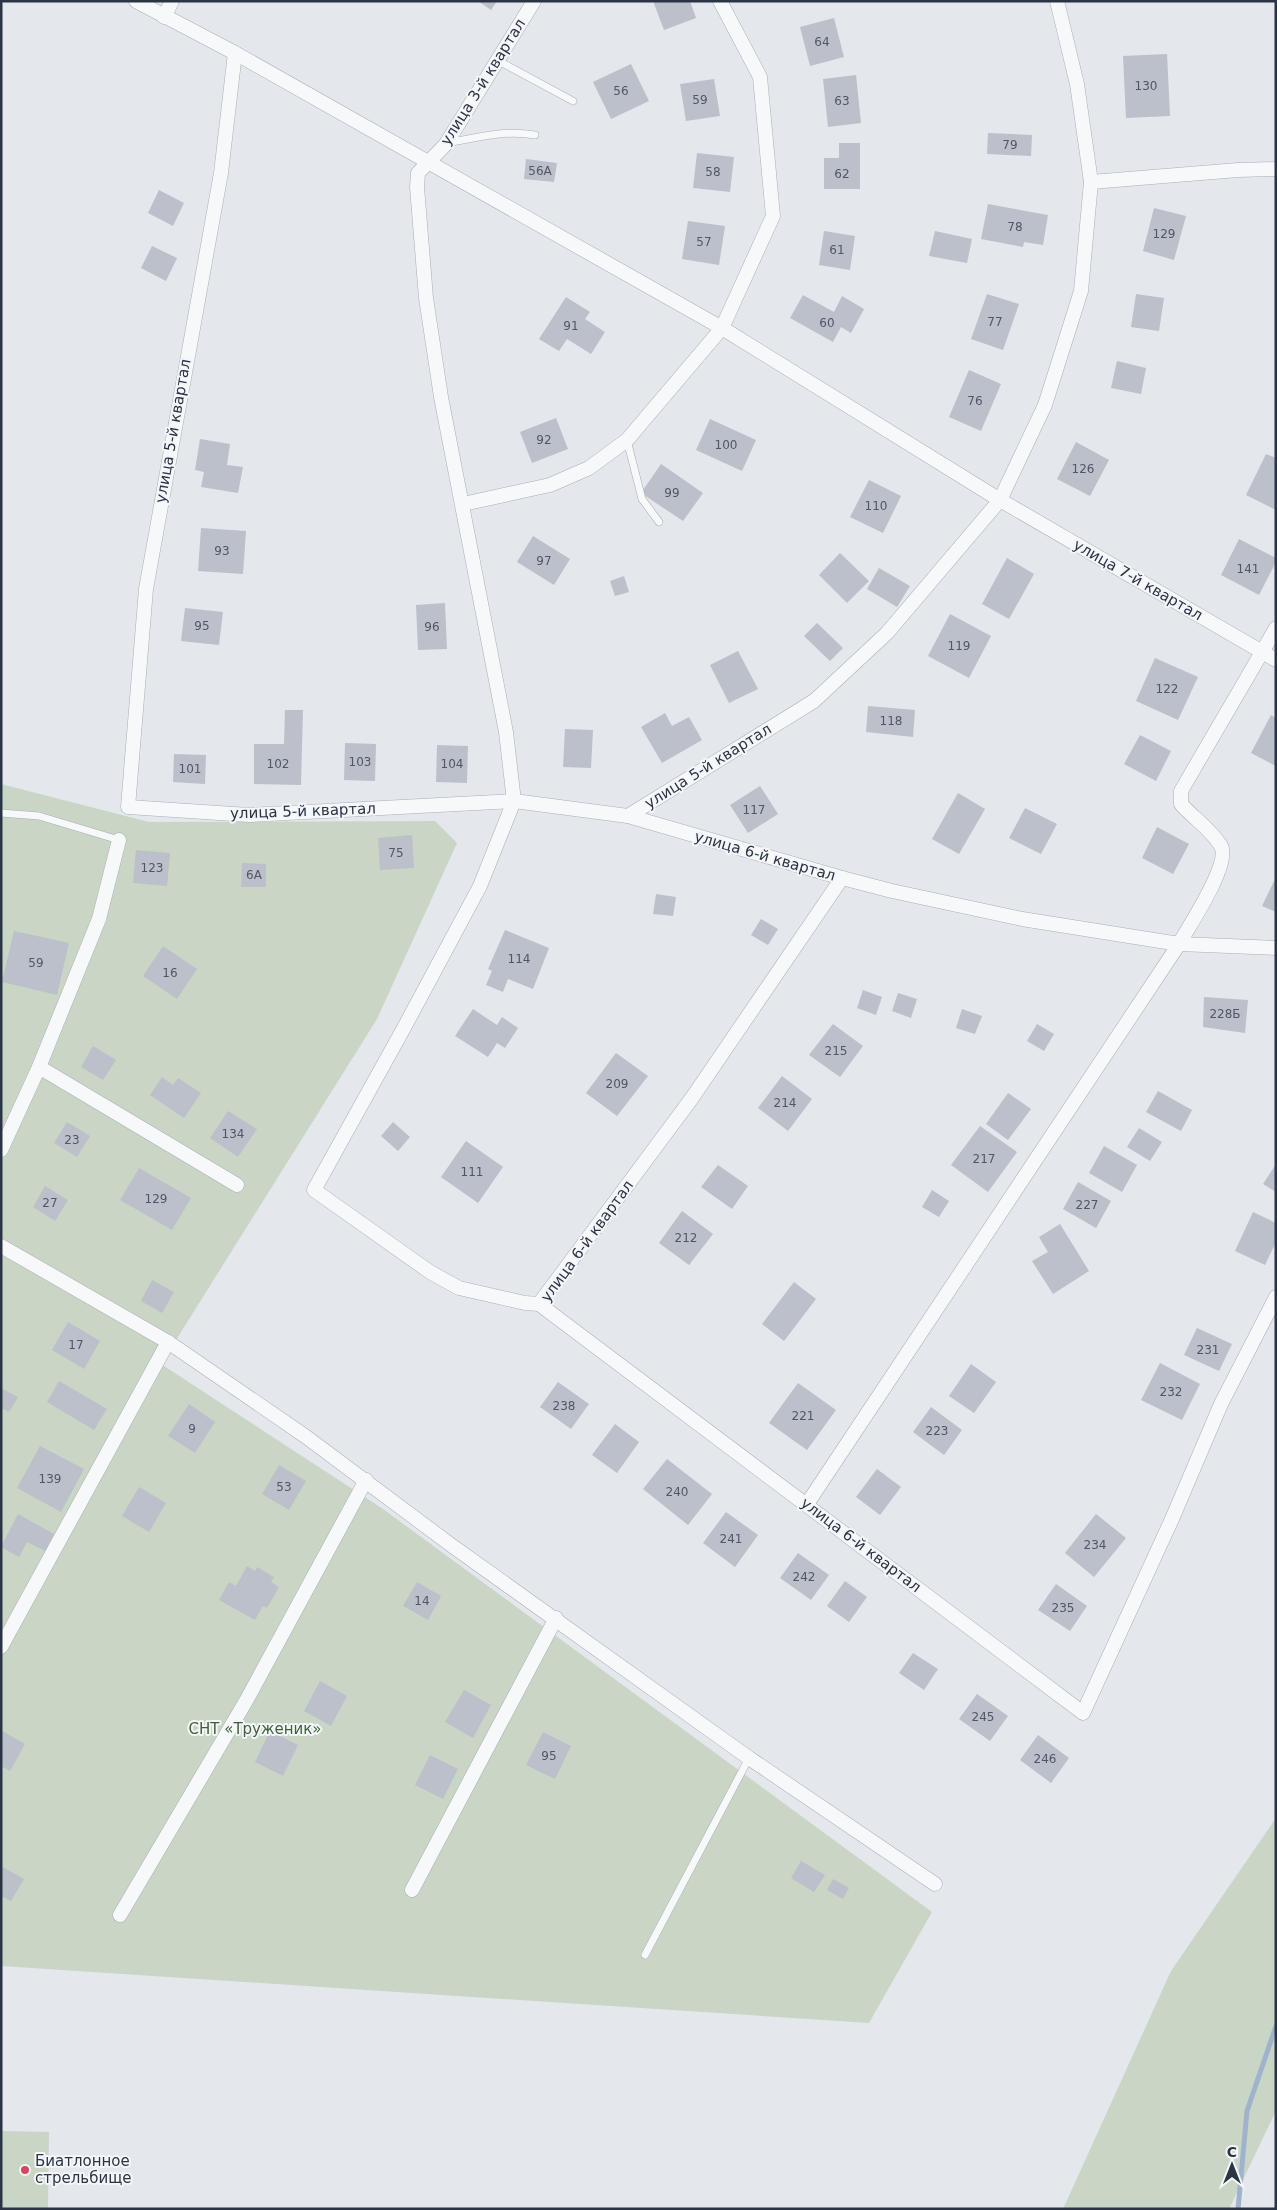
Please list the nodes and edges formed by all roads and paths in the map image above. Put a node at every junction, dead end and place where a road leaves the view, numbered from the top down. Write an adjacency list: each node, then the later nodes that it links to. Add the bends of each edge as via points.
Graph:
1 (136, 1): 6 (street, улица 7-й квартал)
2 (172, 1): 6 (street)
3 (534, 1): 8 (street, улица 3-й квартал)
4 (720, 1): 15 (street, via 760,76 773,216)
5 (1057, 1): 14 (street, улица 5-й квартал, via 1077,84)
6 (164, 17): 7 (street, улица 7-й квартал)
7 (236, 53): 12 (street, улица 7-й квартал); 23 (street, улица 5-й квартал, via 221,172 146,589 128,807 249,816)
8 (497, 60): 9 (lane); 11 (street, улица 3-й квартал)
9 (573, 101)
10 (535, 135): 11 (lane, via 520,132 485,135)
11 (446, 144): 12 (street, улица 3-й квартал)
12 (430, 162): 15 (street, улица 7-й квартал); 18 (street, улица 3-й квартал, via 418,173 417,187 426,298 441,397)
13 (1276, 169): 14 (street)
14 (1091, 182): 17 (street, улица 5-й квартал, via 1082,291 1045,405)
15 (722, 328): 16 (street); 17 (street, улица 7-й квартал)
16 (627, 440): 18 (street, via 589,468 550,485); 19 (lane, via 642,499)
17 (1000, 500): 21 (street, улица 7-й квартал); 25 (street, улица 5-й квартал, via 887,633 814,701)
18 (463, 504): 23 (street, улица 3-й квартал, via 506,732)
19 (659, 522)
20 (1276, 628): 21 (street)
21 (1262, 652): 22 (street, улица 7-й квартал); 28 (street, via 1181,791 1181,804 1208,829 1222,848 1222,863)
22 (1276, 660)
23 (514, 801): 25 (street, улица 5-й квартал); 35 (street, via 480,886 314,1190 430,1272 459,1288)
24 (1, 813): 26 (lane, via 38,816)
25 (628, 816): 27 (street, улица 6-й квартал)
26 (119, 840): 30 (street, via 99,919)
27 (842, 878): 28 (street, via 1022,919); 35 (street, улица 6-й квартал, via 692,1098)
28 (1179, 944): 29 (street); 38 (street)
29 (1276, 948)
30 (39, 1067): 31 (street); 32 (street)
31 (1, 1150)
32 (237, 1185)
33 (1, 1246): 36 (street)
34 (1276, 1296): 38 (street, улица 6-й квартал, via 1220,1404 1172,1519 1083,1713)
35 (539, 1304): 38 (street, улица 6-й квартал)
36 (168, 1342): 37 (street); 40 (street)
37 (366, 1480): 39 (street, via 451,1545); 44 (street, via 246,1701)
38 (807, 1504)
39 (556, 1618): 41 (street); 43 (street)
40 (1, 1647)
41 (749, 1758): 42 (street); 45 (lane)
42 (935, 1884)
43 (412, 1890)
44 (120, 1915)
45 (645, 1955)

